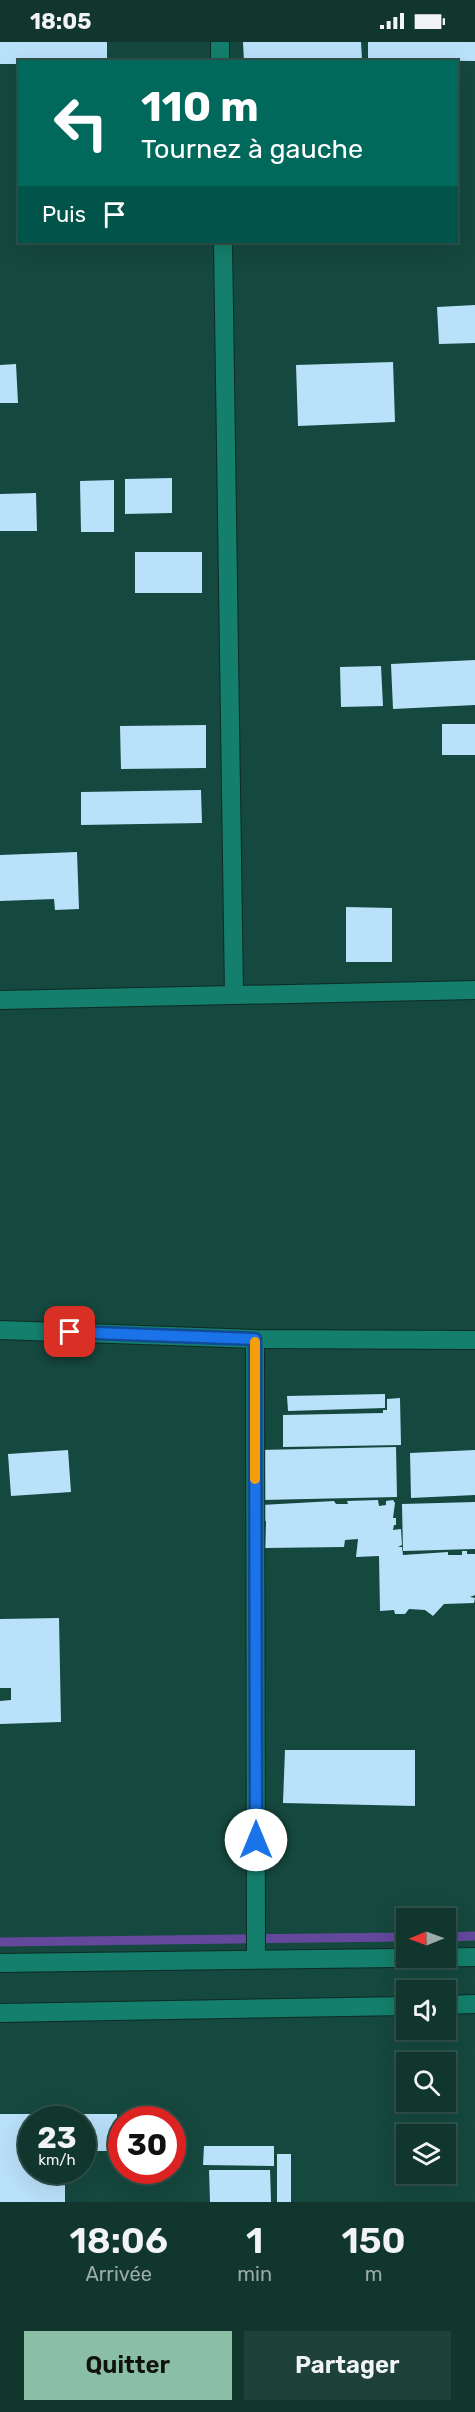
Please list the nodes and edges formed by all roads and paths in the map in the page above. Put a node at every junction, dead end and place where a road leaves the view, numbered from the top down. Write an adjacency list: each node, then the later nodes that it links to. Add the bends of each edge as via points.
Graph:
1 (219, 42): 2 (street)
2 (220, 60)
3 (223, 243): 5 (street)
4 (475, 990): 5 (street)
5 (234, 995): 6 (street)
6 (0, 1000)
7 (0, 1330): 8 (street)
8 (255, 1339): 9 (street); 11 (street)
9 (475, 1340)
10 (475, 1957): 11 (street)
11 (256, 1959): 12 (street)
12 (0, 1963)
13 (475, 2004): 14 (street)
14 (456, 2005)
15 (396, 2006): 16 (street)
16 (0, 2013)

